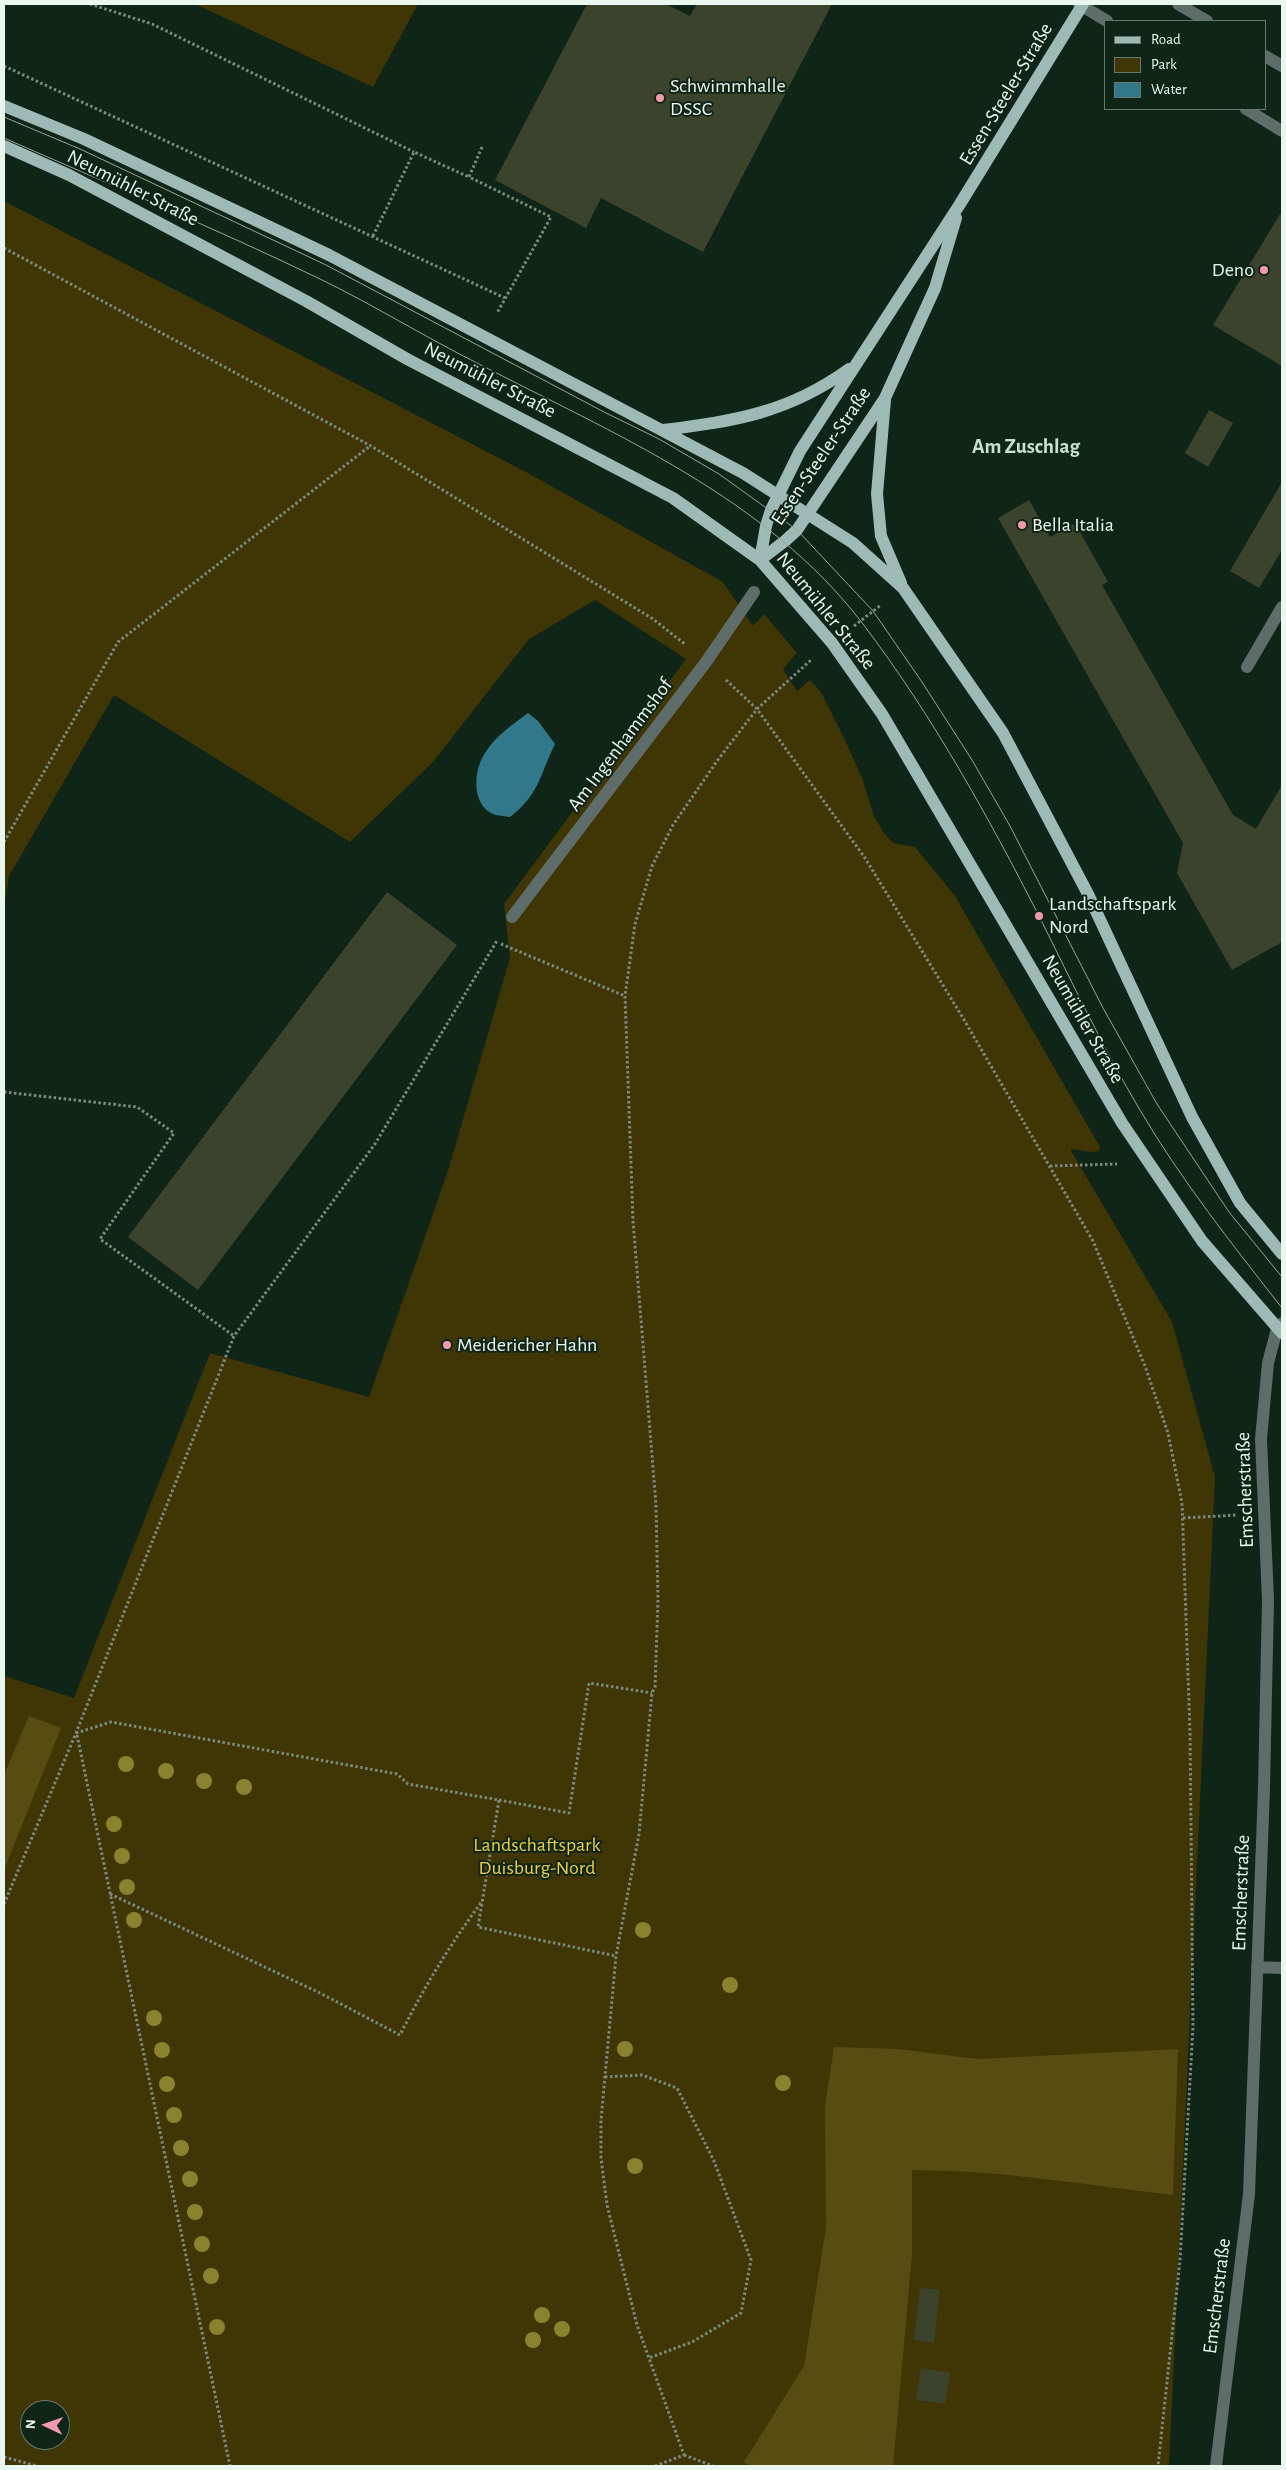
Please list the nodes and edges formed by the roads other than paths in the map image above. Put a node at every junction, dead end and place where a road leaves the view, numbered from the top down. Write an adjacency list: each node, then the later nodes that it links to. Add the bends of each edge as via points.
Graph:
1 (1082, 4): 3 (street); 11 (main road, Essen-Steeler-Straße)
2 (1178, 4): 4 (street)
3 (1106, 20)
4 (1205, 20)
5 (1266, 57): 6 (street)
6 (1282, 66)
7 (4, 106): 14 (main road, Neumühler Straße, via 84,139 329,255)
8 (1248, 110): 9 (street)
9 (1282, 131)
10 (4, 146): 17 (main road, Neumühler Straße, via 69,175 407,359 673,498)
11 (960, 204): 12 (main road, Essen-Steeler-Straße); 13 (main road, Essen-Steeler-Straße, via 935,288)
12 (855, 364): 14 (main road, via 822,388 783,406 726,422); 15 (main road, Essen-Steeler-Straße, via 810,435)
13 (885, 398): 16 (main road, Essen-Steeler-Straße); 18 (main road, via 877,494 881,536)
14 (662, 430): 15 (main road, Neumühler Straße)
15 (778, 494): 16 (main road, Neumühler Straße); 17 (main road, Essen-Steeler-Straße, via 766,526)
16 (809, 514): 17 (main road, Essen-Steeler-Straße, via 785,541); 18 (main road, Neumühler Straße, via 853,543)
17 (760, 560): 24 (main road, Neumühler Straße, via 832,643 887,722 1122,1123 1202,1241)
18 (903, 588): 23 (main road, Neumühler Straße, via 1003,733 1088,894 1192,1117 1240,1203)
19 (754, 592): 22 (street, Am Ingenhammshof, via 706,662)
20 (1282, 607): 21 (street)
21 (1247, 667)
22 (512, 917)
23 (1282, 1254)
24 (1281, 1329): 25 (street, Emscherstraße, via 1268,1363 1262,1439 1268,1600)
25 (1257, 1967): 26 (street); 27 (street, Emscherstraße, via 1248,2194)
26 (1282, 1968)
27 (1216, 2466)

